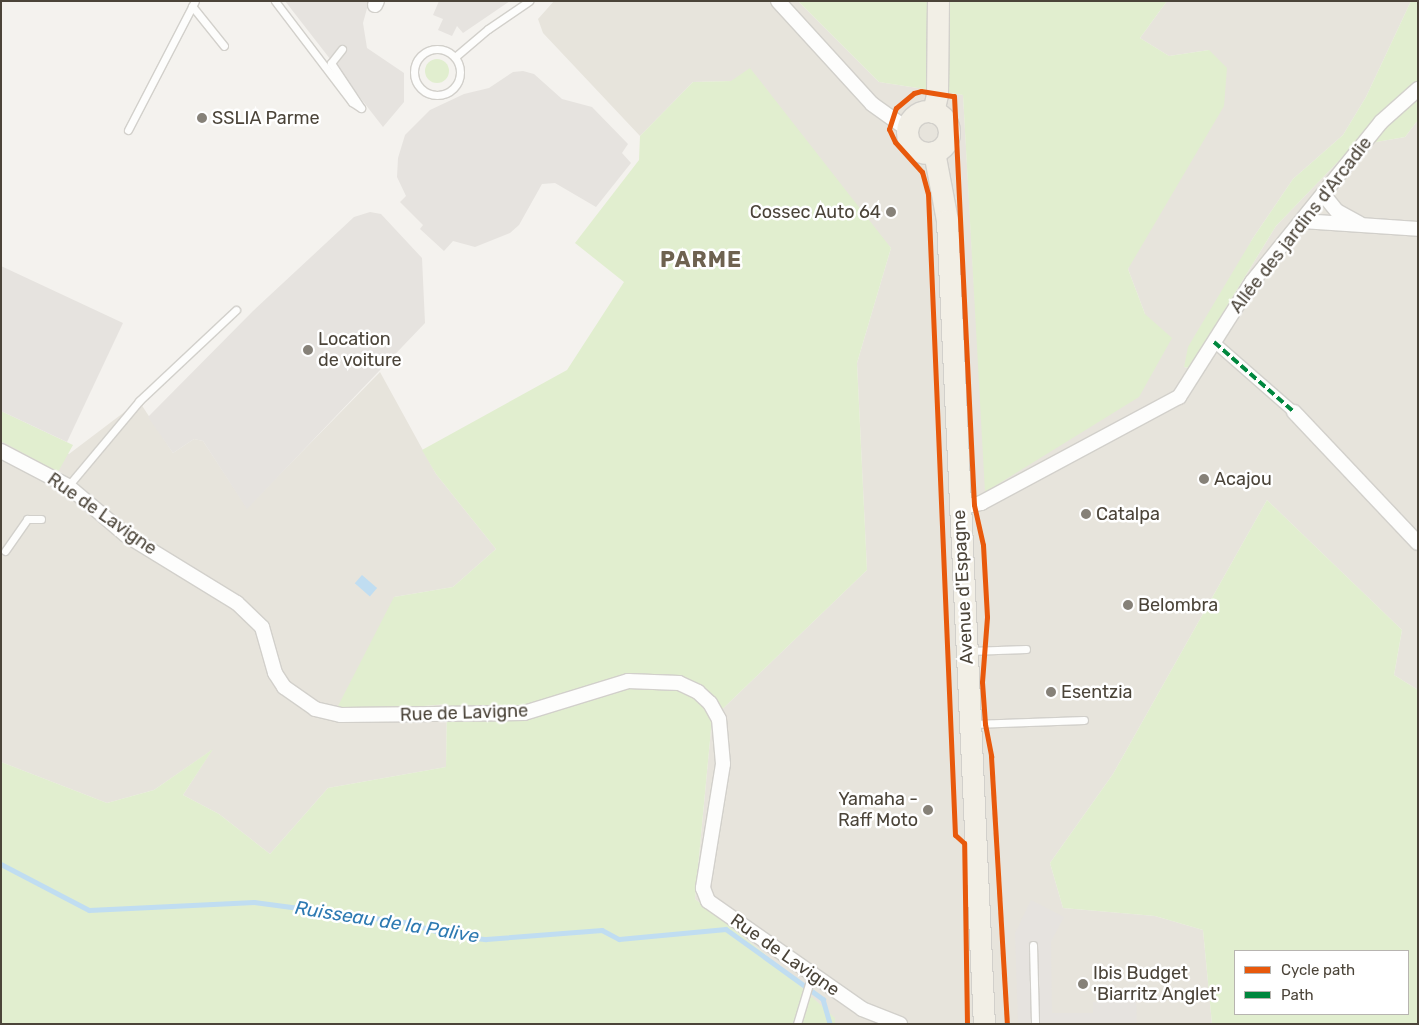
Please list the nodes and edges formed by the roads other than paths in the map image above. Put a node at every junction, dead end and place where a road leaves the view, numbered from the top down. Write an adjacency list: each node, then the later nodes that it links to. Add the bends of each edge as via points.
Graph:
1 (275, 1): 7 (lane, via 352,102 361,108 331,63)
2 (529, 1): 8 (lane)
3 (778, 1): 11 (street, via 872,104)
4 (938, 1): 10 (main road, via 937,94)
5 (193, 4): 6 (lane); 12 (lane)
6 (224, 46)
7 (342, 49)
8 (455, 57): 8 (lane, via 438,48 420,55 414,72 420,87 436,95 450,91 460,74)
9 (1418, 89): 14 (street, Allée des jardins d'Arcadie, via 1381,122)
10 (933, 112): 11 (main road, via 915,115); 13 (main road, via 946,121 949,135 942,147)
11 (907, 129): 13 (main road, via 911,146 923,153)
12 (128, 130)
13 (934, 152): 23 (main road, Avenue d'Espagne, via 947,220)
14 (1323, 194): 15 (street, Allée des jardins d'Arcadie); 16 (street, via 1337,211)
15 (1302, 221): 16 (street); 19 (street, Allée des jardins d'Arcadie, via 1252,282)
16 (1361, 225): 17 (street)
17 (1418, 229)
18 (236, 310): 22 (lane, via 139,401)
19 (1214, 342): 20 (street); 23 (street, Allée des jardins d'Arcadie, via 1179,397 981,503)
20 (1294, 412): 25 (street)
21 (1, 451): 22 (street, Rue de Lavigne)
22 (68, 486): 32 (street, Rue de Lavigne, via 126,535 214,586 250,614 262,626 275,673 284,687 315,709 341,715 524,713 628,681 645,680 680,683 698,692 710,703 718,719 723,764 703,888 708,901)
23 (958, 508): 28 (main road, Avenue d'Espagne)
24 (42, 519): 26 (lane, via 27,519)
25 (1418, 543)
26 (5, 550)
27 (1026, 649): 28 (lane)
28 (967, 651): 30 (main road, Avenue d'Espagne)
29 (1084, 720): 30 (lane)
30 (970, 724): 35 (main road, Avenue d'Espagne)
31 (1033, 945): 36 (lane)
32 (812, 976): 33 (lane); 34 (street, Rue de Lavigne, via 862,1009)
33 (797, 1024)
34 (900, 1024)
35 (984, 1024)
36 (1034, 1024)

